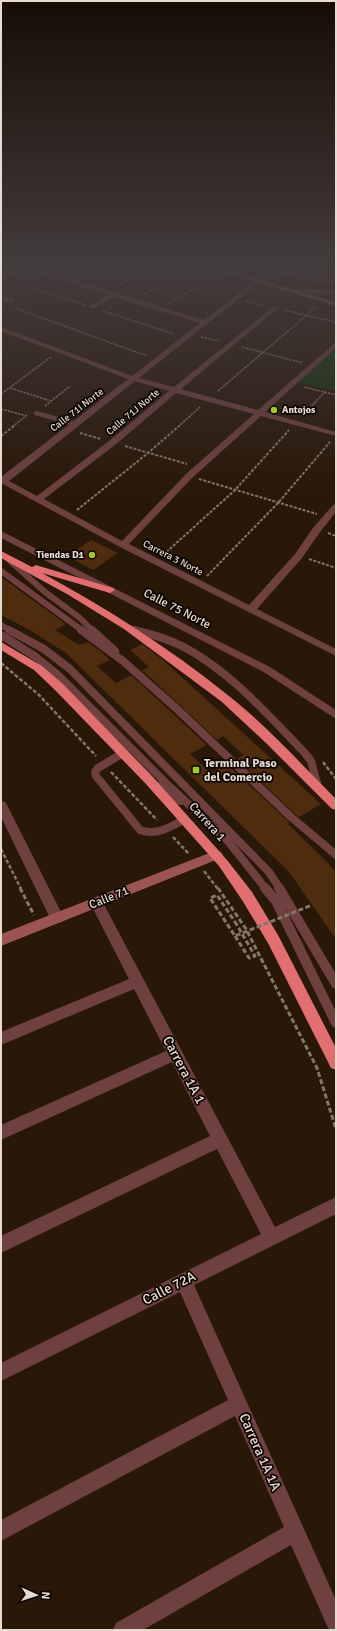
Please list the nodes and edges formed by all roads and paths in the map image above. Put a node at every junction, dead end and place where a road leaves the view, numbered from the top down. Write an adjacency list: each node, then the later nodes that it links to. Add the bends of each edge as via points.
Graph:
1 (36, 342): 9 (street)
2 (108, 342): 11 (path)
3 (181, 342): 11 (street, Calle 71I Norte)
4 (223, 342): 7 (path)
5 (232, 342): 7 (street, Calle 71J Norte)
6 (276, 342): 10 (path)
7 (230, 344): 10 (path); 17 (street, Calle 71J Norte)
8 (336, 344): 12 (street)
9 (60, 351): 13 (street); 16 (path)
10 (263, 353): 12 (path); 21 (path)
11 (158, 360): 13 (street, Calle 71I Norte)
12 (312, 365): 14 (street)
13 (134, 378): 17 (street); 28 (street, Calle 71I Norte)
14 (292, 384): 18 (path); 25 (street)
15 (70, 386): 22 (path)
16 (9, 388): 19 (path); 22 (path)
17 (174, 390): 21 (street); 32 (street, Calle 71J Norte)
18 (325, 392): 20 (path); 27 (path)
19 (1, 394)
20 (336, 395)
21 (209, 399): 25 (street); 33 (path)
22 (51, 402): 24 (path)
23 (1, 409): 26 (path)
24 (36, 413): 26 (path); 28 (lane)
25 (259, 413): 27 (street); 34 (street)
26 (26, 416): 30 (path)
27 (295, 423): 31 (street); 37 (path)
28 (75, 424): 29 (street, Calle 71I Norte)
29 (68, 430): 32 (path); 36 (street, Calle 71I Norte)
30 (1, 436)
31 (334, 437): 39 (path)
32 (112, 443): 33 (path); 38 (street, Calle 71J Norte)
33 (148, 453): 34 (path); 41 (path)
34 (199, 468): 35 (street)
35 (189, 476): 37 (path); 44 (street)
36 (2, 481): 38 (street, Carrera 3 Norte)
37 (234, 490): 39 (path); 48 (path)
38 (39, 500): 41 (street, Carrera 3 Norte)
39 (278, 503): 42 (path); 51 (path)
40 (336, 507): 42 (street)
41 (69, 516): 44 (street, Carrera 3 Norte)
42 (327, 517): 46 (street)
43 (1, 534): 52 (street, Calle 75 Norte)
44 (123, 545): 48 (street, Carrera 3 Norte)
45 (1, 554): 47 (highway)
46 (299, 556): 49 (path); 53 (street)
47 (10, 561): 52 (highway); 55 (highway, via 70,592); 59 (lane, via 80,618 108,643)
48 (156, 561): 51 (street, Carrera 3 Norte)
49 (336, 568)
50 (1, 571): 59 (lane)
51 (199, 584): 53 (street, Carrera 3 Norte)
52 (110, 590): 60 (street, Calle 75 Norte, via 266,669)
53 (250, 610): 58 (street, Carrera 3 Norte)
54 (1, 625): 81 (lane, via 44,649 70,669 268,872 286,897)
55 (128, 627): 63 (highway, via 226,700); 63 (lane, via 165,639 192,652 245,691 311,761)
56 (1, 635): 66 (lane, via 36,657 58,675)
57 (4, 646): 61 (highway, Carrera 1, via 38,668)
58 (336, 654)
59 (123, 661): 70 (lane, via 291,817)
60 (336, 715)
61 (123, 753): 62 (highway, Carrera 1); 67 (lane, via 98,768 96,776 140,830 151,833)
62 (149, 780): 66 (lane); 67 (highway, Carrera 1)
63 (318, 788): 65 (highway)
64 (1, 805): 74 (street)
65 (336, 806)
66 (199, 814): 82 (lane, via 228,840 276,900)
67 (185, 820): 69 (highway, Carrera 1)
68 (1, 849): 75 (path)
69 (217, 855): 71 (street, Calle 71); 85 (highway, Carrera 1, via 247,896 273,939)
70 (336, 855)
71 (197, 863): 72 (street, Calle 71); 76 (path, via 225,897)
72 (96, 903): 74 (street, Calle 71); 80 (street, Carrera 1A 1)
73 (312, 905): 78 (path, bridge)
74 (57, 918): 75 (street, Calle 71)
75 (39, 925): 79 (street, Calle 71)
76 (246, 929): 77 (path); 86 (path, via 317,1068)
77 (240, 931): 78 (path, via 255,956 249,958); 78 (path, bridge, via 217,895 210,898)
78 (235, 936)
79 (1, 940)
80 (137, 982): 83 (street); 84 (street, Carrera 1A 1)
81 (336, 984)
82 (336, 1023)
83 (1, 1039)
84 (175, 1054): 87 (street); 88 (street, Carrera 1A 1)
85 (336, 1063)
86 (336, 1128)
87 (1, 1133)
88 (220, 1139): 90 (street, Carrera 1A 1); 91 (street)
89 (336, 1204): 90 (street, Calle 72A)
90 (271, 1237): 92 (street, Calle 72A)
91 (1, 1245)
92 (184, 1281): 93 (street, Calle 72A); 94 (street, Carrera 1A 1A)
93 (1, 1372)
94 (238, 1404): 95 (street); 96 (street, Carrera 1A 1A)
95 (1, 1531)
96 (296, 1532): 97 (street, Carrera 1A 1A); 98 (street)
97 (336, 1623)
98 (123, 1630)

